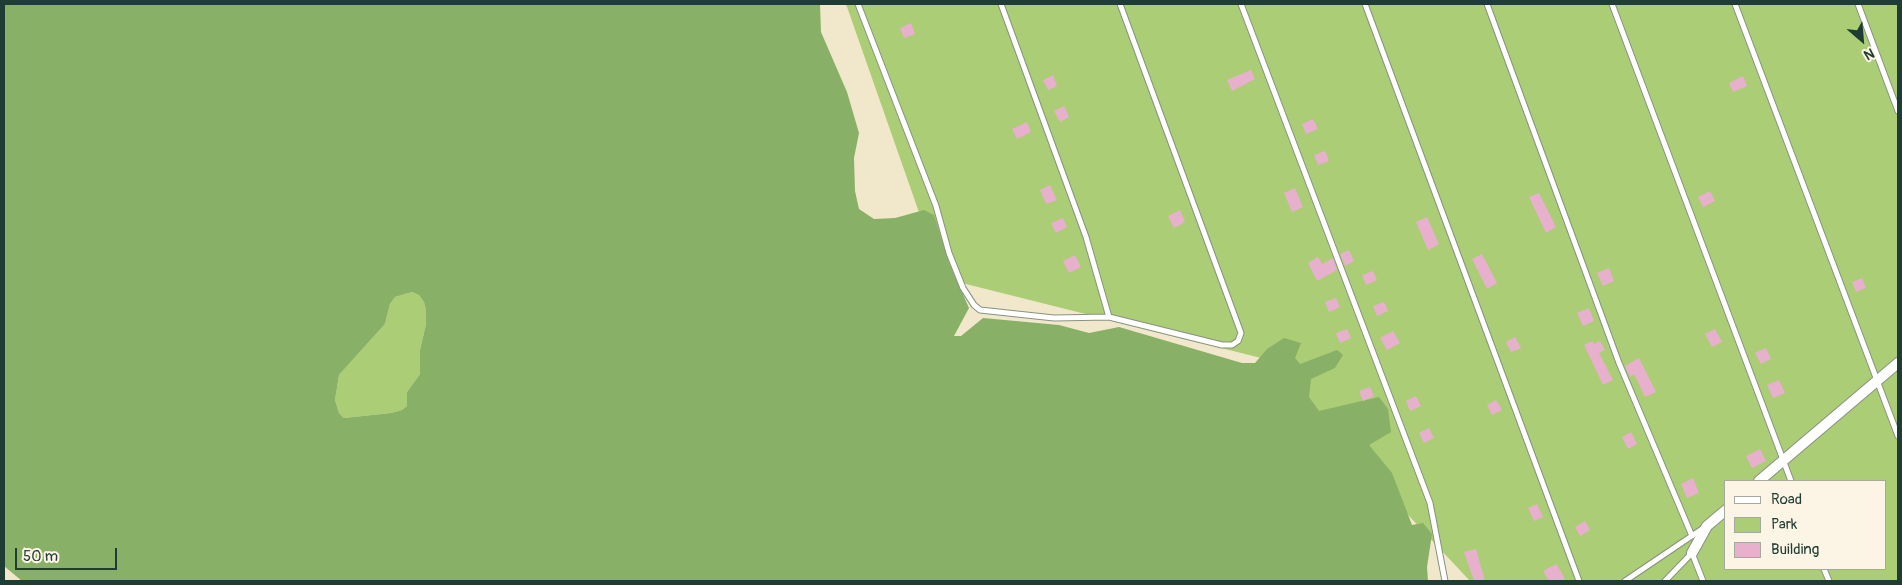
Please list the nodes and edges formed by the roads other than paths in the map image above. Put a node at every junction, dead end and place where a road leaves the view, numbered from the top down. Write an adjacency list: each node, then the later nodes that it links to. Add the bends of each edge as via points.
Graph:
1 (858, 4): 11 (lane, via 936,206 949,253 963,288 974,305 980,310 1054,318)
2 (1001, 4): 11 (lane, via 1086,237)
3 (1120, 4): 11 (lane, via 1241,333 1232,345 1222,345)
4 (1241, 4): 22 (lane, via 1430,503)
5 (1365, 4): 23 (lane)
6 (1487, 4): 20 (lane, via 1619,363)
7 (1612, 4): 15 (lane)
8 (1735, 4): 13 (lane)
9 (1858, 4): 10 (lane)
10 (1898, 111)
11 (1109, 317)
12 (1898, 363): 13 (street)
13 (1877, 381): 14 (lane); 15 (street)
14 (1898, 436)
15 (1783, 461): 16 (street); 17 (lane)
16 (1760, 480)
17 (1790, 480)
18 (1724, 512): 19 (street)
19 (1707, 526): 20 (lane); 21 (street)
20 (1692, 536): 24 (lane)
21 (1692, 553): 25 (lane); 26 (lane)
22 (1445, 581)
23 (1579, 581)
24 (1625, 581)
25 (1665, 581)
26 (1703, 581)

